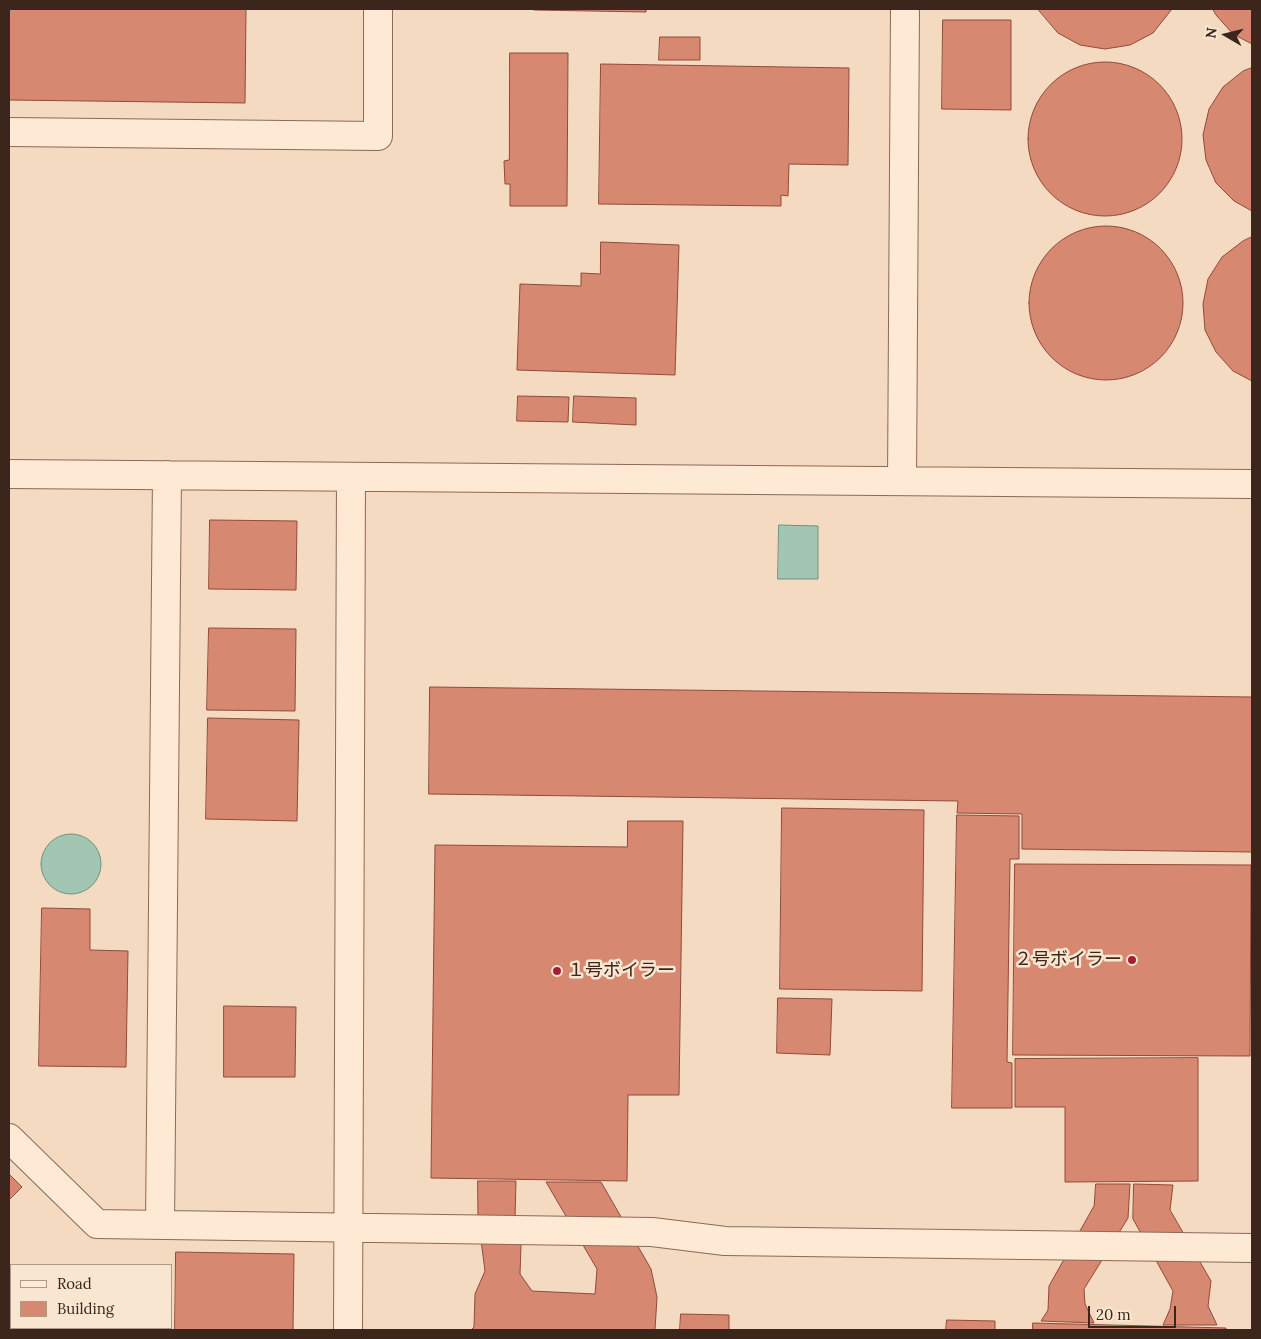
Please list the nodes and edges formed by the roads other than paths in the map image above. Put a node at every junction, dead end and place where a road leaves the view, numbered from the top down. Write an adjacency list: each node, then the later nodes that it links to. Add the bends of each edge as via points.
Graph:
1 (378, 9): 3 (lane, via 378,136)
2 (905, 9): 7 (lane)
3 (9, 132)
4 (9, 474): 5 (lane)
5 (167, 475): 6 (lane); 10 (lane)
6 (351, 477): 7 (lane); 11 (lane)
7 (902, 481): 8 (lane)
8 (1252, 484)
9 (9, 1138): 10 (lane, via 97,1224)
10 (160, 1225): 11 (lane)
11 (348, 1228): 12 (lane, via 652,1232 725,1241); 13 (lane)
12 (1252, 1248)
13 (348, 1330)

